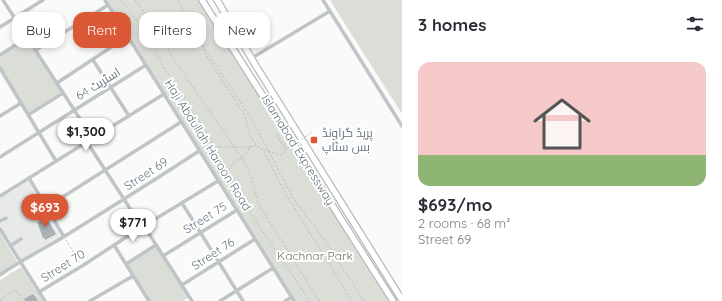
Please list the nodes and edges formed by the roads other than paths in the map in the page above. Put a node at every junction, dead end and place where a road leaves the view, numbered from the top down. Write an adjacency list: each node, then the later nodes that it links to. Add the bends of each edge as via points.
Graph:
1 (3, 0): 11 (street)
2 (43, 0): 9 (street)
3 (105, 0): 7 (street, Haji Abdullah Haroon Road)
4 (202, 0): 80 (highway, Islamabad Expressway)
5 (217, 0): 19 (highway, Islamabad Expressway)
6 (323, 0): 8 (street)
7 (108, 5): 10 (street, Haji Abdullah Haroon Road); 17 (street)
8 (330, 11): 19 (street); 33 (street)
9 (24, 12)
10 (113, 12)
11 (12, 14)
12 (12, 20): 13 (street)
13 (0, 27)
14 (131, 41): 21 (street, Haji Abdullah Haroon Road)
15 (12, 47): 18 (street)
16 (110, 48): 20 (street)
17 (36, 50): 23 (street)
18 (0, 55)
19 (252, 58): 72 (highway, Islamabad Expressway)
20 (93, 60): 23 (street); 24 (street)
21 (146, 65): 24 (street, اسٹریٹ 64); 26 (street, Haji Abdullah Haroon Road)
22 (0, 70): 27 (street)
23 (57, 83): 25 (street)
24 (111, 88): 28 (street, اسٹریٹ 64); 31 (street)
25 (63, 93): 28 (street); 29 (street)
26 (164, 94): 31 (street); 32 (street, Haji Abdullah Haroon Road)
27 (21, 103): 29 (street); 30 (street)
28 (74, 110): 34 (street, اسٹریٹ 64); 35 (street)
29 (28, 115): 34 (street)
30 (0, 116)
31 (130, 116): 35 (street)
32 (181, 122): 37 (street, Haji Abdullah Haroon Road); 40 (street)
33 (402, 126)
34 (39, 132): 38 (street, اسٹریٹ 64); 39 (street)
35 (93, 138): 36 (street)
36 (87, 142): 39 (street); 40 (street)
37 (200, 152): 42 (street, Haji Abdullah Haroon Road); 44 (street, Street 69)
38 (0, 157)
39 (56, 161): 41 (street)
40 (105, 170): 44 (street); 46 (street)
41 (29, 178): 43 (street); 46 (street)
42 (218, 181): 45 (street, Street 70); 47 (street, Haji Abdullah Haroon Road)
43 (0, 196)
44 (124, 200): 51 (street); 54 (street, Street 69)
45 (182, 203): 51 (street, Street 70); 53 (street)
46 (46, 207): 48 (street); 54 (street)
47 (237, 210): 53 (street, Street 75); 56 (street, Haji Abdullah Haroon Road)
48 (39, 212)
49 (6, 218): 50 (street)
50 (0, 221)
51 (143, 227): 57 (street, Street 70); 58 (street)
52 (0, 229): 59 (street)
53 (200, 233): 60 (street, Street 75); 62 (street)
54 (64, 237): 61 (street, Street 69)
55 (22, 238): 59 (street)
56 (255, 239): 62 (street, Street 76); 64 (street, Haji Abdullah Haroon Road)
57 (114, 245): 63 (street); 69 (street, Street 70)
58 (156, 245): 60 (street); 63 (street)
59 (10, 246): 61 (street)
60 (163, 256): 67 (street)
61 (20, 261): 65 (street, Street 69); 69 (street)
62 (218, 262): 67 (street, Street 76); 68 (street)
63 (126, 264): 66 (street)
64 (273, 268): 68 (street); 70 (street, Haji Abdullah Haroon Road)
65 (0, 274)
66 (133, 276): 74 (street); 75 (street)
67 (182, 285): 71 (street)
68 (237, 291): 77 (street); 78 (street)
69 (40, 292): 73 (street)
70 (293, 299): 79 (street)
71 (191, 300): 76 (street)
72 (402, 300)
73 (45, 301)
74 (90, 301)
75 (149, 301)
76 (186, 301)
77 (220, 301)
78 (243, 301)
79 (285, 301)
80 (393, 301)

